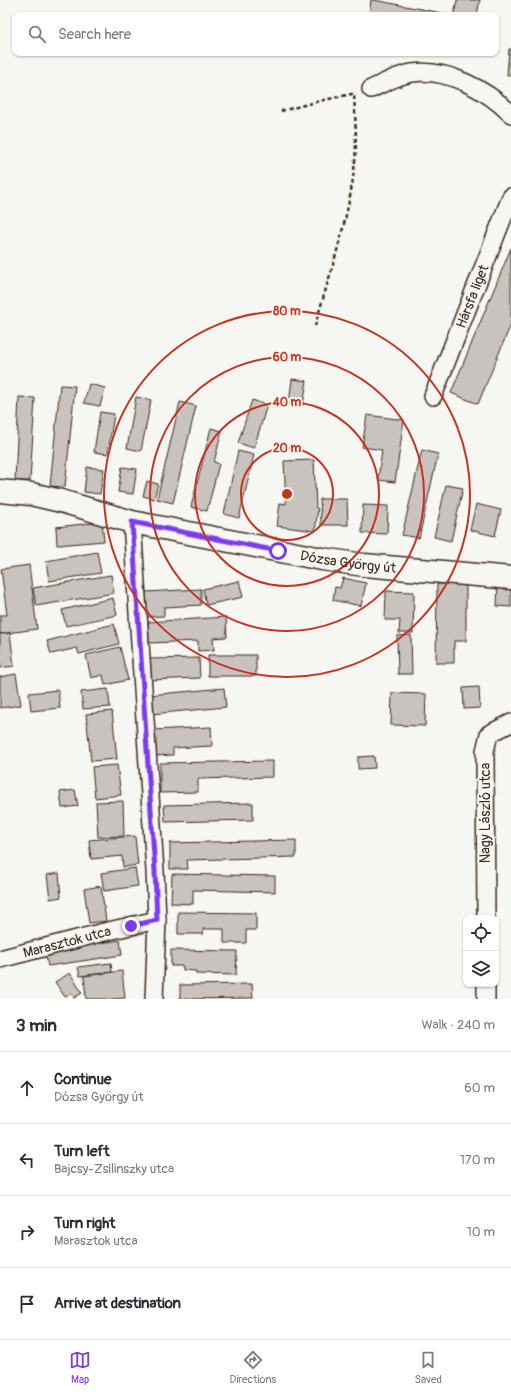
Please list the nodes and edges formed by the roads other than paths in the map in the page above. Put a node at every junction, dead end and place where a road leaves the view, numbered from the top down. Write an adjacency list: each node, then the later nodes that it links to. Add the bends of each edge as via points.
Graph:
1 (372, 89): 2 (street, via 405,74 440,75 464,81 493,98)
2 (511, 114)
3 (511, 197): 4 (street, Hársfa liget)
4 (433, 396)
5 (0, 491): 6 (street, Dózsa György út, via 31,494 61,501)
6 (132, 522): 7 (street, Dózsa György út, via 322,559); 10 (street)
7 (511, 578)
8 (511, 723): 9 (street, Nagy László utca, via 489,734 485,751)
9 (486, 915)
10 (157, 920): 11 (street, Marasztok utca); 13 (street)
11 (0, 959)
12 (486, 987): 14 (street)
13 (154, 999)
14 (486, 999)

